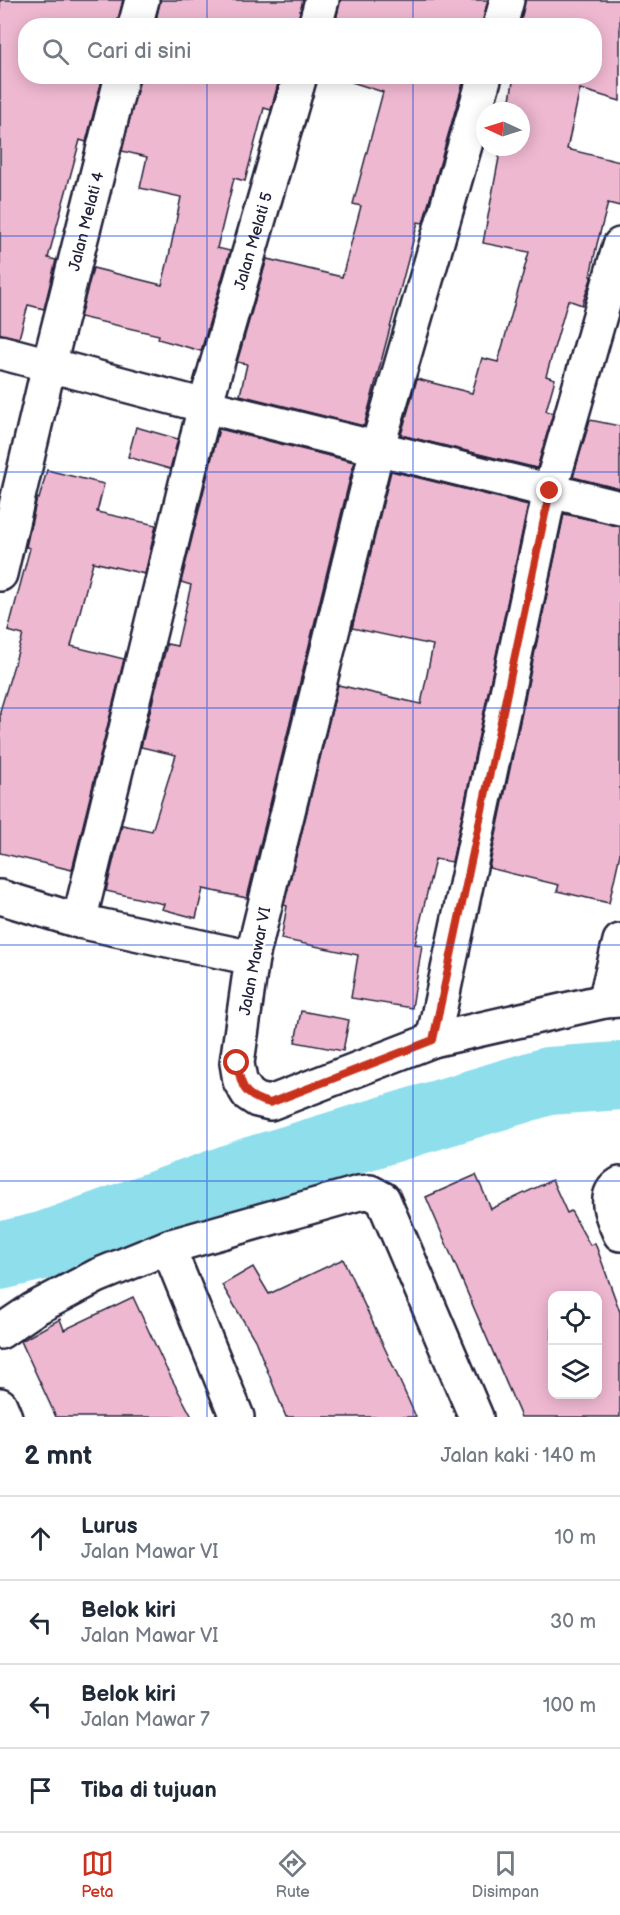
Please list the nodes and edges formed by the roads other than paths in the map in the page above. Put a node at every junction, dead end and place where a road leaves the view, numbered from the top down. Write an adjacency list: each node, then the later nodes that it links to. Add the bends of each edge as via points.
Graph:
1 (142, 0): 4 (street)
2 (322, 0): 5 (street)
3 (507, 0): 6 (street)
4 (137, 18)
5 (317, 18)
6 (502, 18)
7 (120, 84): 12 (street, Jalan Melati 4)
8 (298, 84): 13 (street, Jalan Melati 5)
9 (483, 84): 14 (street, Jalan Mawar VI)
10 (620, 245): 15 (street)
11 (0, 352): 12 (street)
12 (49, 364): 13 (street); 17 (street, Jalan Melati 4)
13 (205, 406): 14 (street); 19 (street, Jalan Melati 5)
14 (376, 448): 15 (street); 21 (street, Jalan Mawar VI)
15 (550, 491): 16 (street); 23 (street)
16 (620, 508)
17 (0, 574)
18 (0, 897): 19 (street)
19 (79, 921): 21 (street)
20 (620, 942): 22 (street)
21 (252, 958): 23 (street, Jalan Mawar VI, via 237,1063 240,1081 257,1100 270,1103)
22 (612, 1001): 23 (street, Jalan Mawar VI)
23 (433, 1040)
24 (620, 1184): 25 (street, via 609,1204)
25 (620, 1234)
26 (168, 1247): 27 (street, via 97,1276); 30 (street); 31 (street, via 370,1192 383,1200)
27 (0, 1332)
28 (0, 1405): 29 (street)
29 (5, 1417)
30 (237, 1417)
31 (476, 1417)

